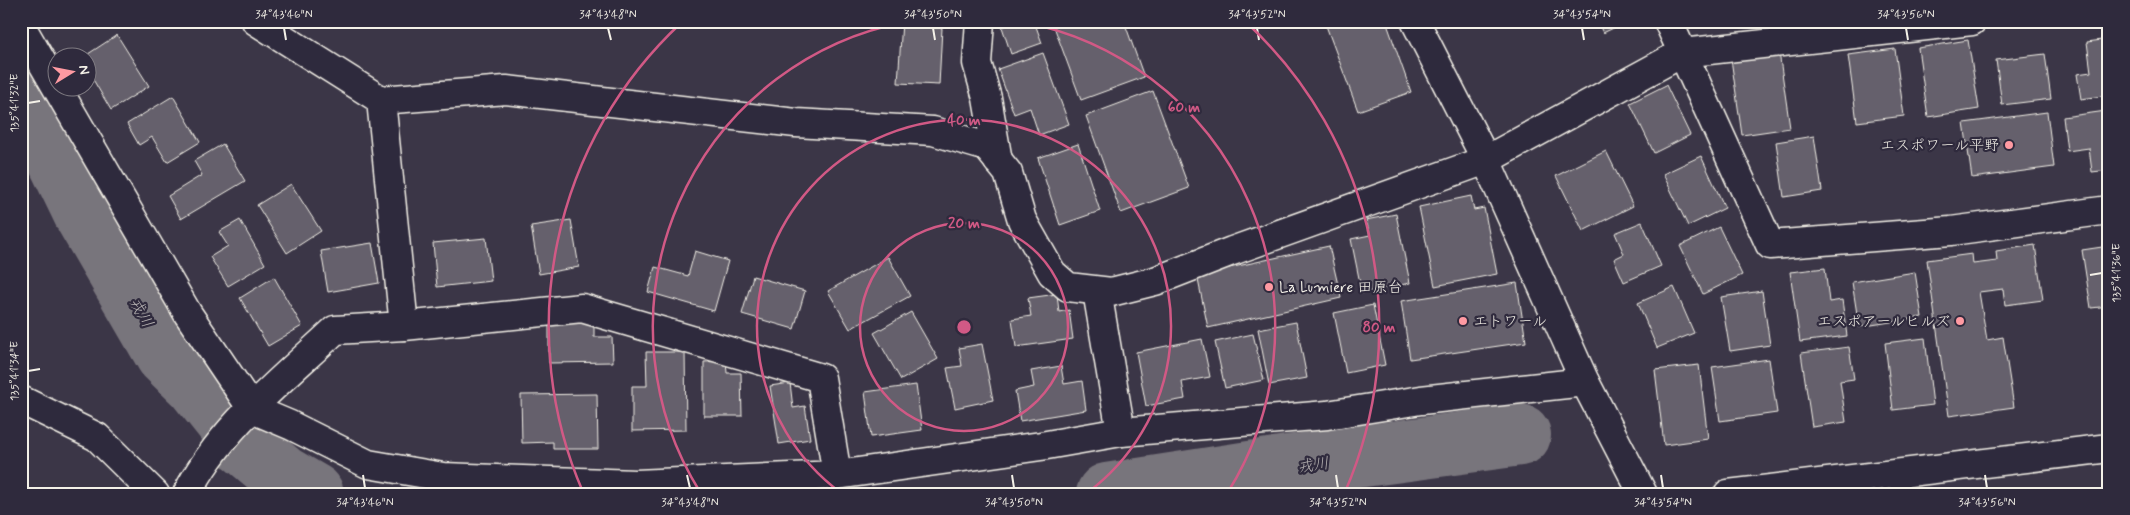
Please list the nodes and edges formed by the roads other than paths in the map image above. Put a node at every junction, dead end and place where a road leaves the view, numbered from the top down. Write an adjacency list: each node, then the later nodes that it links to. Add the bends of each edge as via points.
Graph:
1 (256, 21): 8 (street)
2 (980, 21): 10 (street, via 977,63)
3 (1415, 21): 9 (street)
4 (1668, 21): 7 (street)
5 (1972, 21): 7 (street)
6 (21, 26): 16 (street, via 188,314)
7 (1682, 53): 9 (street); 11 (street, via 1770,244 1951,231)
8 (381, 100): 10 (street, via 506,90 796,123 933,131 987,147); 13 (street)
9 (1486, 160): 12 (street, via 1155,282 1111,292); 14 (street)
10 (998, 161): 12 (street, via 1008,172 1022,220 1052,273 1068,287)
11 (2109, 210)
12 (1098, 291): 17 (street)
13 (404, 326): 16 (street, via 335,330); 19 (street, via 582,308 822,378)
14 (1585, 382): 17 (street, via 1421,400 1327,415); 22 (street)
15 (21, 400): 20 (street, via 97,437)
16 (252, 408): 19 (street, via 368,464 443,477 636,484); 21 (street, via 199,470)
17 (1121, 432): 19 (street)
18 (2109, 448): 23 (street)
19 (837, 475)
20 (155, 494)
21 (187, 494)
22 (1643, 494)
23 (1728, 494)

